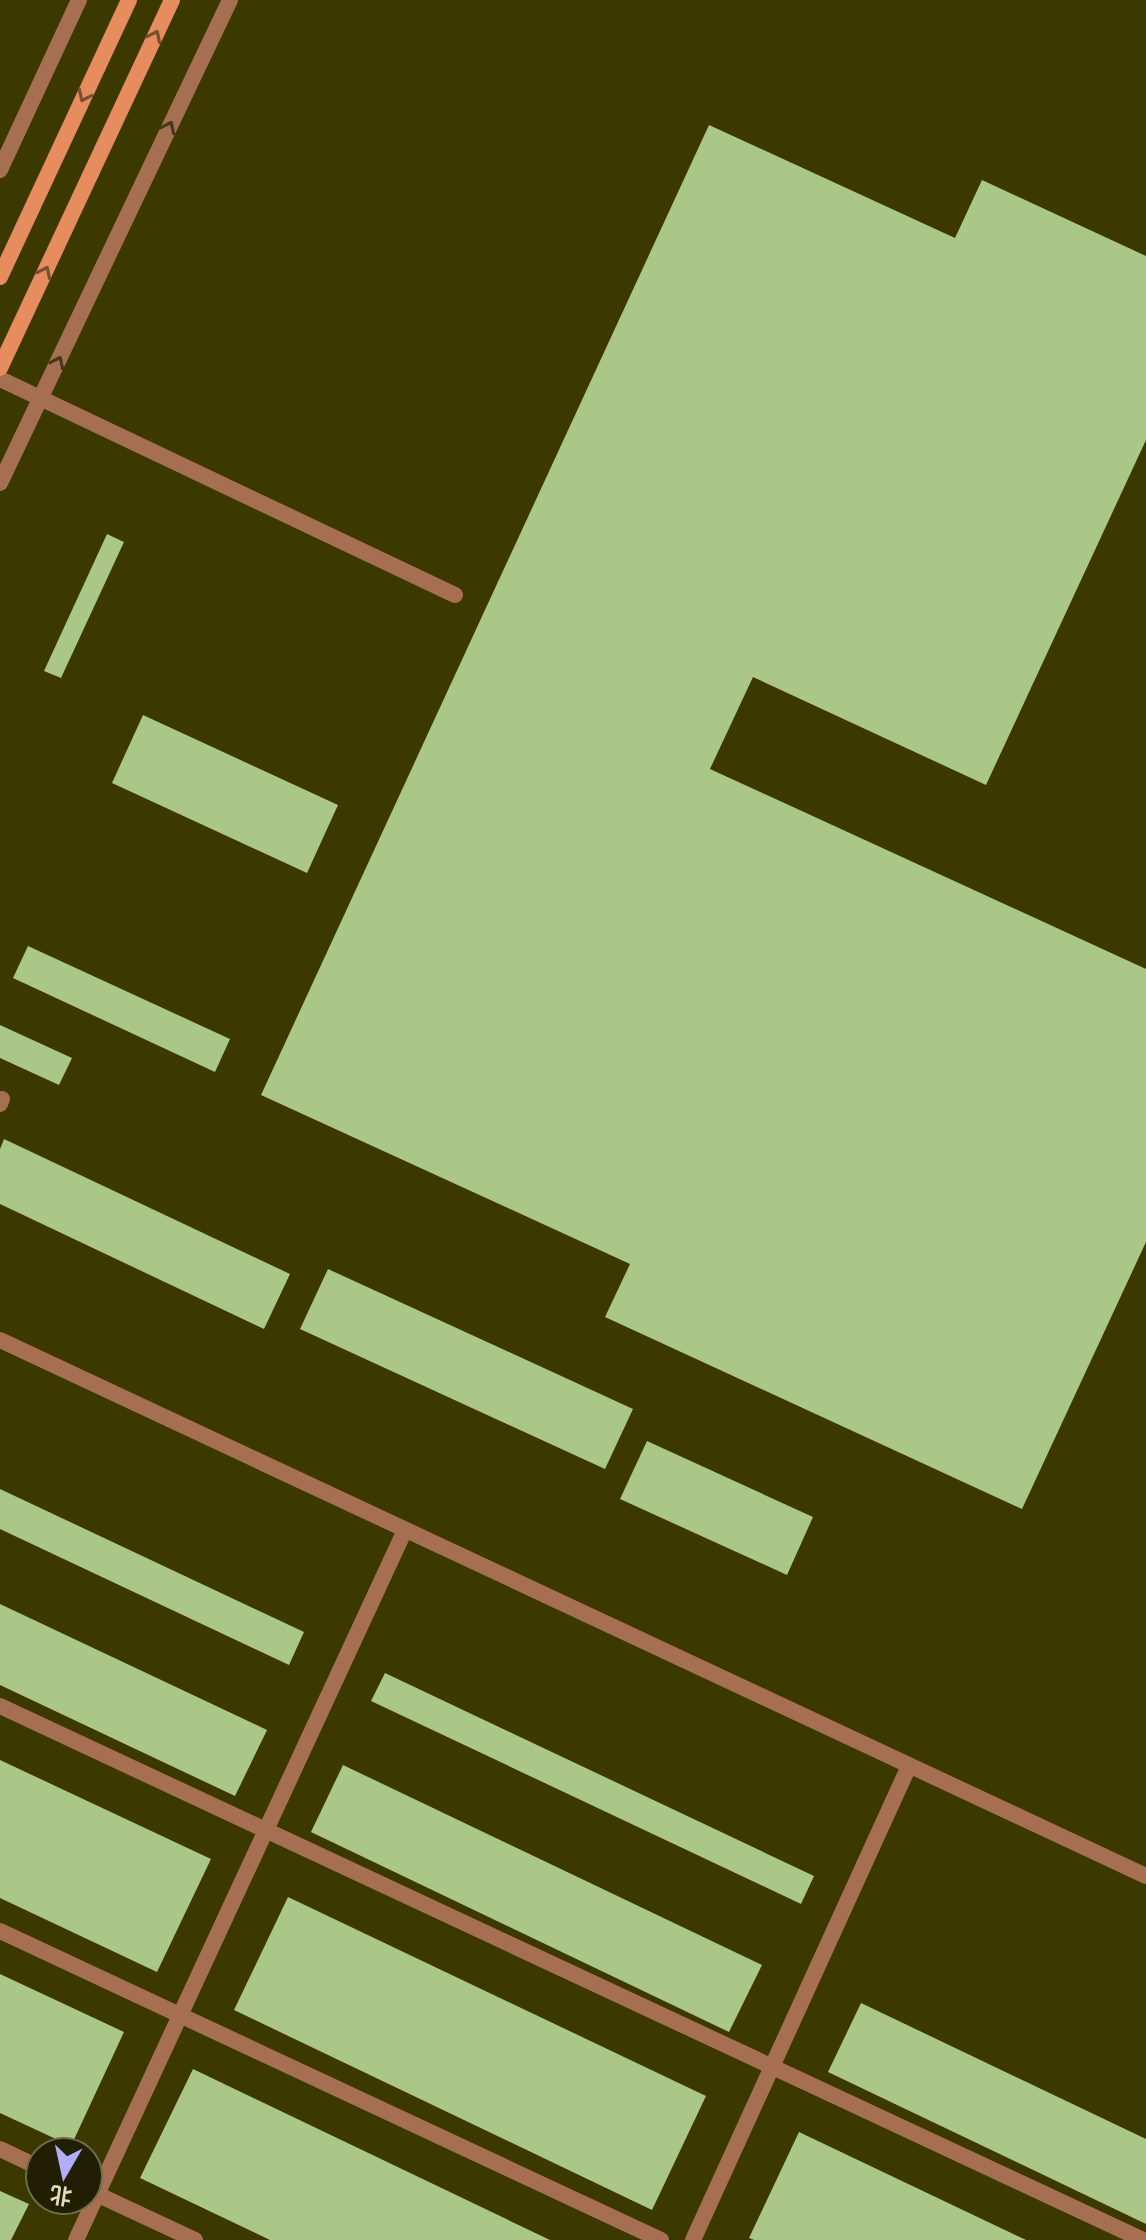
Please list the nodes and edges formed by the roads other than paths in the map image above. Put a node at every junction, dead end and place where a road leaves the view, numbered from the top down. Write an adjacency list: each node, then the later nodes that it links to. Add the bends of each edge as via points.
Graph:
1 (79, 0): 5 (street)
2 (129, 0): 6 (main road, one-way to 6)
3 (172, 0): 7 (main road, one-way to 3)
4 (230, 0): 9 (street, one-way to 4)
5 (0, 170)
6 (0, 275)
7 (0, 368)
8 (0, 379): 9 (street)
9 (40, 399): 10 (street); 11 (street)
10 (0, 483)
11 (455, 595)
12 (0, 1340): 13 (street)
13 (405, 1530): 15 (street); 16 (street)
14 (0, 1706): 16 (street)
15 (909, 1766): 17 (street); 20 (street)
16 (266, 1830): 19 (street); 20 (street)
17 (1146, 1876)
18 (0, 1931): 19 (street)
19 (180, 2015): 23 (street); 28 (street)
20 (772, 2067): 29 (street); 30 (street)
21 (0, 2149): 22 (street)
22 (24, 2160)
23 (104, 2170)
24 (104, 2197): 27 (street)
25 (84, 2216): 26 (street)
26 (76, 2240)
27 (195, 2240)
28 (661, 2240)
29 (693, 2240)
30 (1143, 2240)

